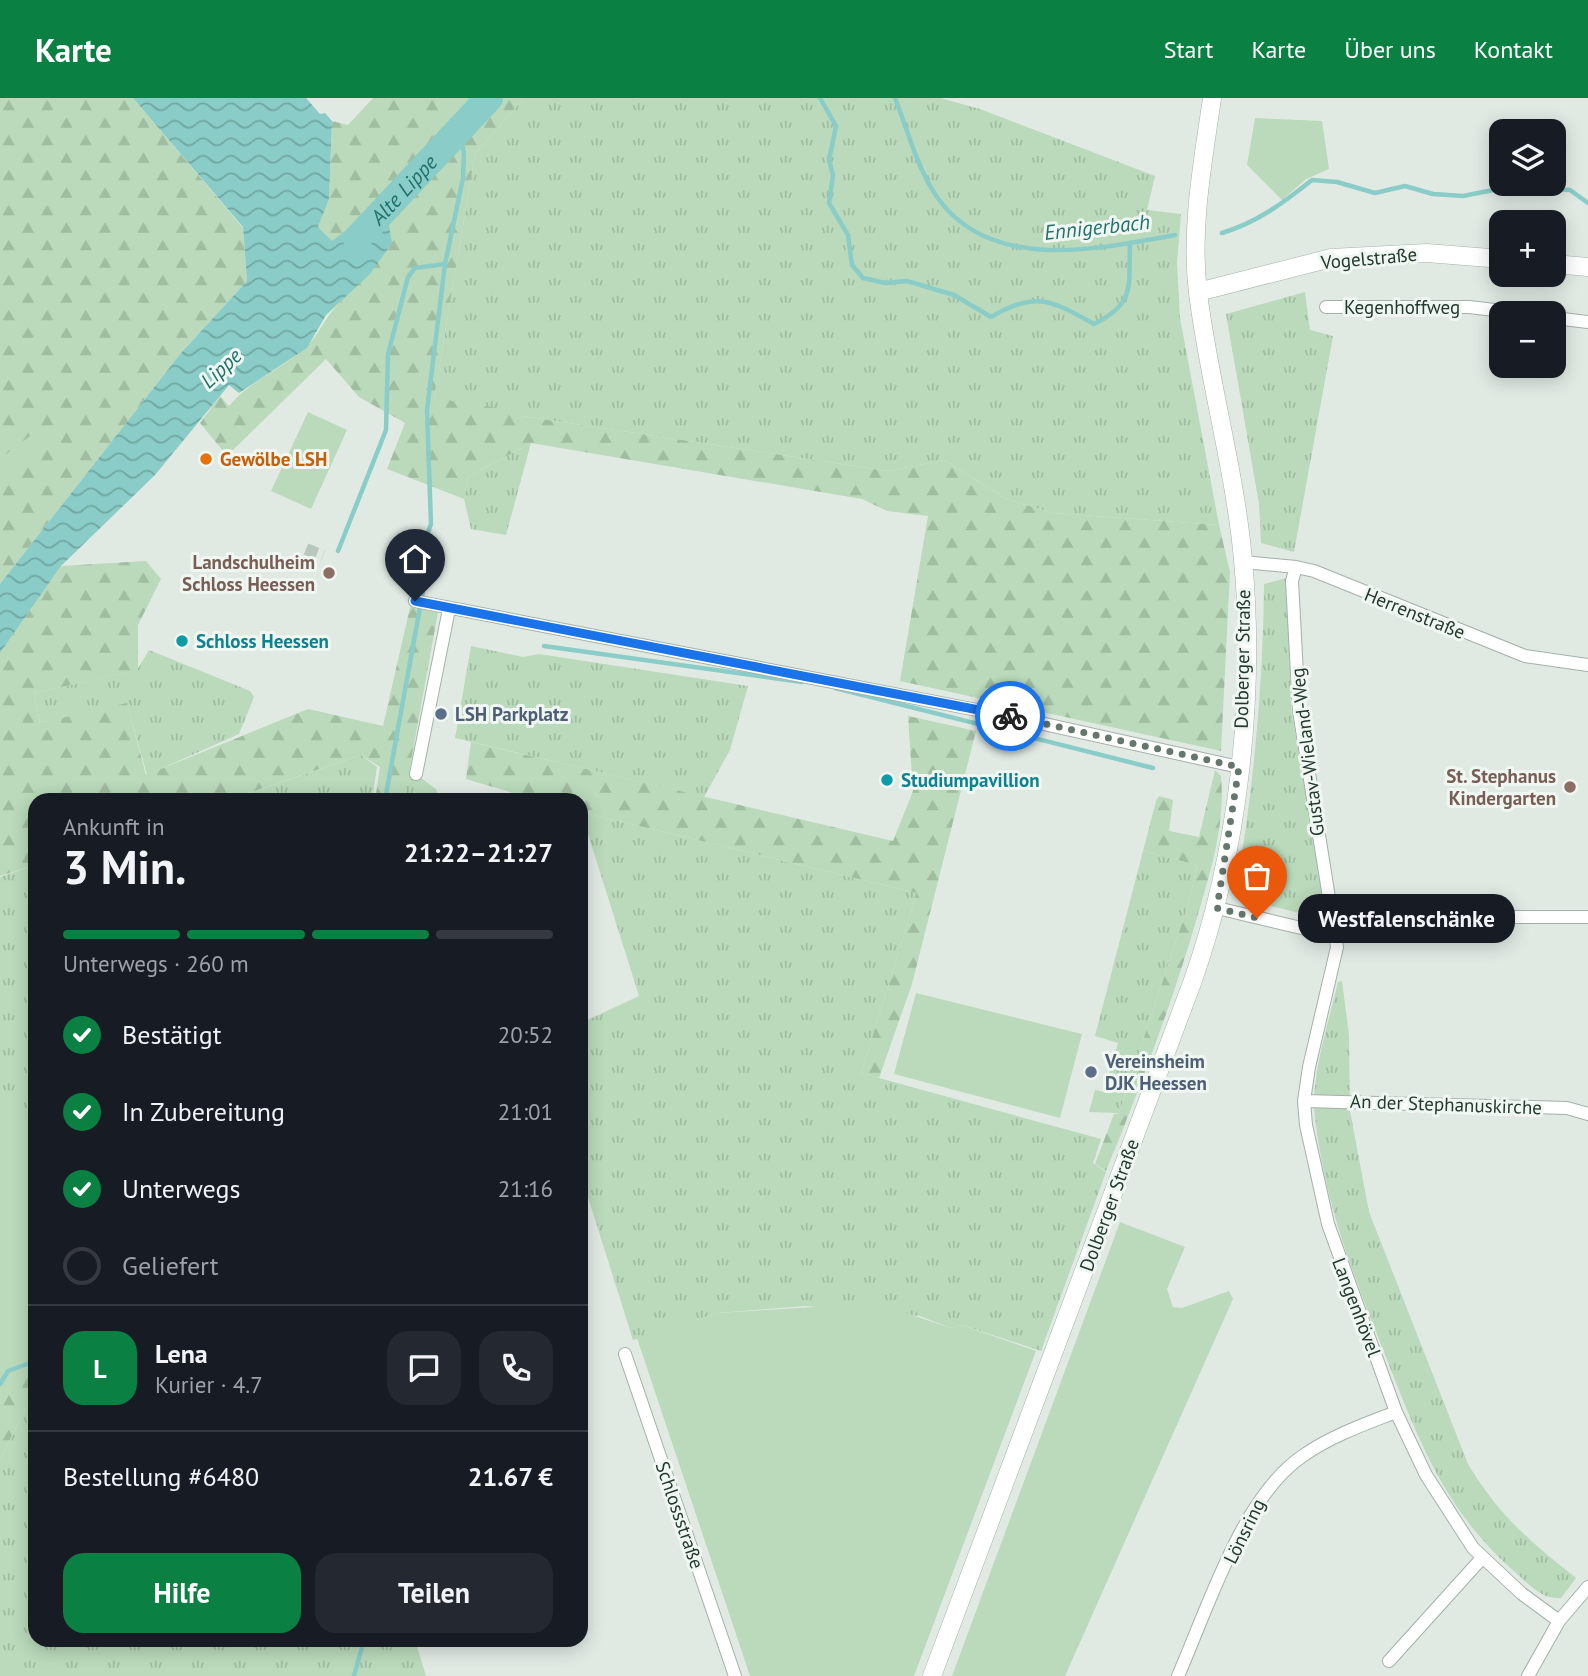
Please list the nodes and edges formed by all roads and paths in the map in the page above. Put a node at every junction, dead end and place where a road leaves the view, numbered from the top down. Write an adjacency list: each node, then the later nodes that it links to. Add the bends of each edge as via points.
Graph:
1 (1212, 98): 5 (main road, Dolberger Straße, via 1196,227)
2 (1489, 258): 5 (main road, Vogelstraße, via 1427,253 1331,258)
3 (1566, 265): 4 (main road)
4 (1588, 267)
5 (1198, 292): 10 (main road, Dolberger Straße)
6 (1326, 307): 7 (street, Kegenhoffweg)
7 (1489, 309)
8 (1566, 319): 9 (street)
9 (1588, 322)
10 (1243, 562): 11 (street, Herrenstraße); 15 (main road, Dolberger Straße, via 1245,651)
11 (1296, 567): 14 (street, Herrenstraße, via 1525,656); 19 (street, Gustav-Wieland-Weg, via 1292,581 1298,711)
12 (415, 601): 13 (street)
13 (449, 609): 15 (street, via 1008,716); 16 (street)
14 (1588, 665)
15 (1239, 767): 17 (main road, Dolberger Straße)
16 (416, 774)
17 (1217, 908): 19 (street); 29 (main road, Dolberger Straße)
18 (1588, 917): 19 (street, via 1475,917)
19 (1335, 936): 20 (street, Langenhövel, via 1337,947)
20 (1304, 1101): 21 (street, An der Stephanuskirche, via 1567,1108); 23 (street, Langenhövel, via 1336,1252)
21 (1588, 1114)
22 (625, 1354): 28 (street, Schlossstraße)
23 (1396, 1412): 24 (street, Langenhövel, via 1456,1527); 30 (street, Lönsring, via 1302,1455 1265,1489)
24 (1482, 1558): 26 (street, Langenhövel); 27 (street)
25 (1588, 1587): 26 (street)
26 (1559, 1621): 31 (street)
27 (1389, 1661)
28 (735, 1676)
29 (932, 1676)
30 (1178, 1676)
31 (1528, 1676)

